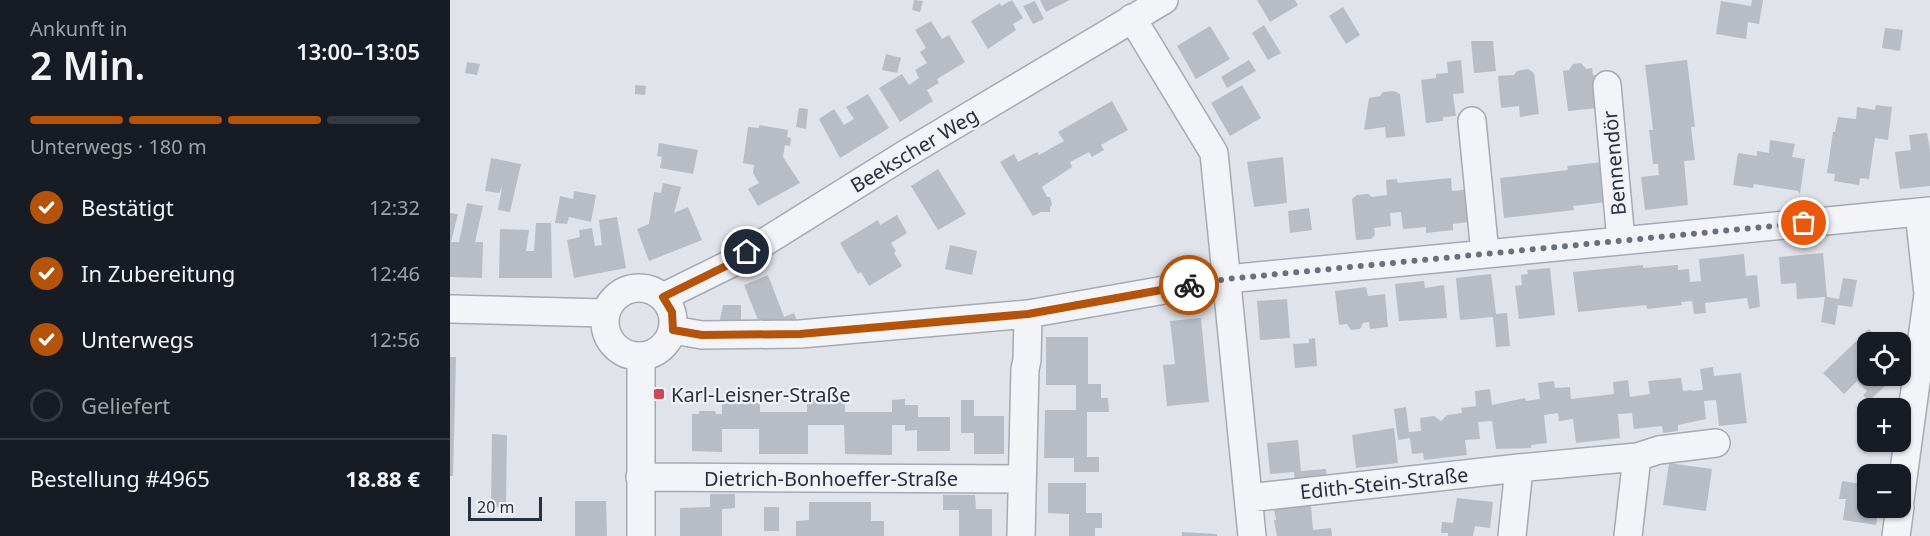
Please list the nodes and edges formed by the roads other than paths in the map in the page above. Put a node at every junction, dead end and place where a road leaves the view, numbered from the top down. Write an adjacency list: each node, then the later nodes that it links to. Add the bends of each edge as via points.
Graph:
1 (1164, 0): 2 (street, Beekscher Weg)
2 (1132, 18): 8 (street, via 1214,153); 9 (street, Beekscher Weg, via 728,265)
3 (1607, 85): 6 (street, Bennendör)
4 (1472, 121): 7 (street)
5 (1924, 212): 6 (street, Bennendör); 17 (street, via 1928,294)
6 (1621, 240): 7 (street, Bennendör)
7 (1485, 254): 8 (street, Bennendör)
8 (1227, 279): 12 (street, Bennendör); 21 (street)
9 (663, 297): 11 (street, via 647,288 629,289 614,298); 13 (street, via 672,312)
10 (450, 309): 11 (street)
11 (605, 313): 14 (street, via 606,335 620,352)
12 (1028, 314): 13 (street, Bennendör, via 800,334 702,335); 20 (street)
13 (673, 330): 14 (street, via 661,349)
14 (641, 357): 19 (street)
15 (1716, 443): 16 (street, Edith-Stein-Straße, via 1659,450)
16 (1637, 457): 18 (street, Edith-Stein-Straße); 27 (street)
17 (1905, 464)
18 (1519, 468): 21 (street, Edith-Stein-Straße); 26 (street)
19 (640, 477): 20 (street, Dietrich-Bonhoeffer-Straße); 23 (street)
20 (1021, 479): 24 (street)
21 (1249, 498): 25 (street)
22 (1898, 518): 28 (street)
23 (641, 536)
24 (1021, 536)
25 (1252, 536)
26 (1512, 536)
27 (1628, 536)
28 (1896, 536)

